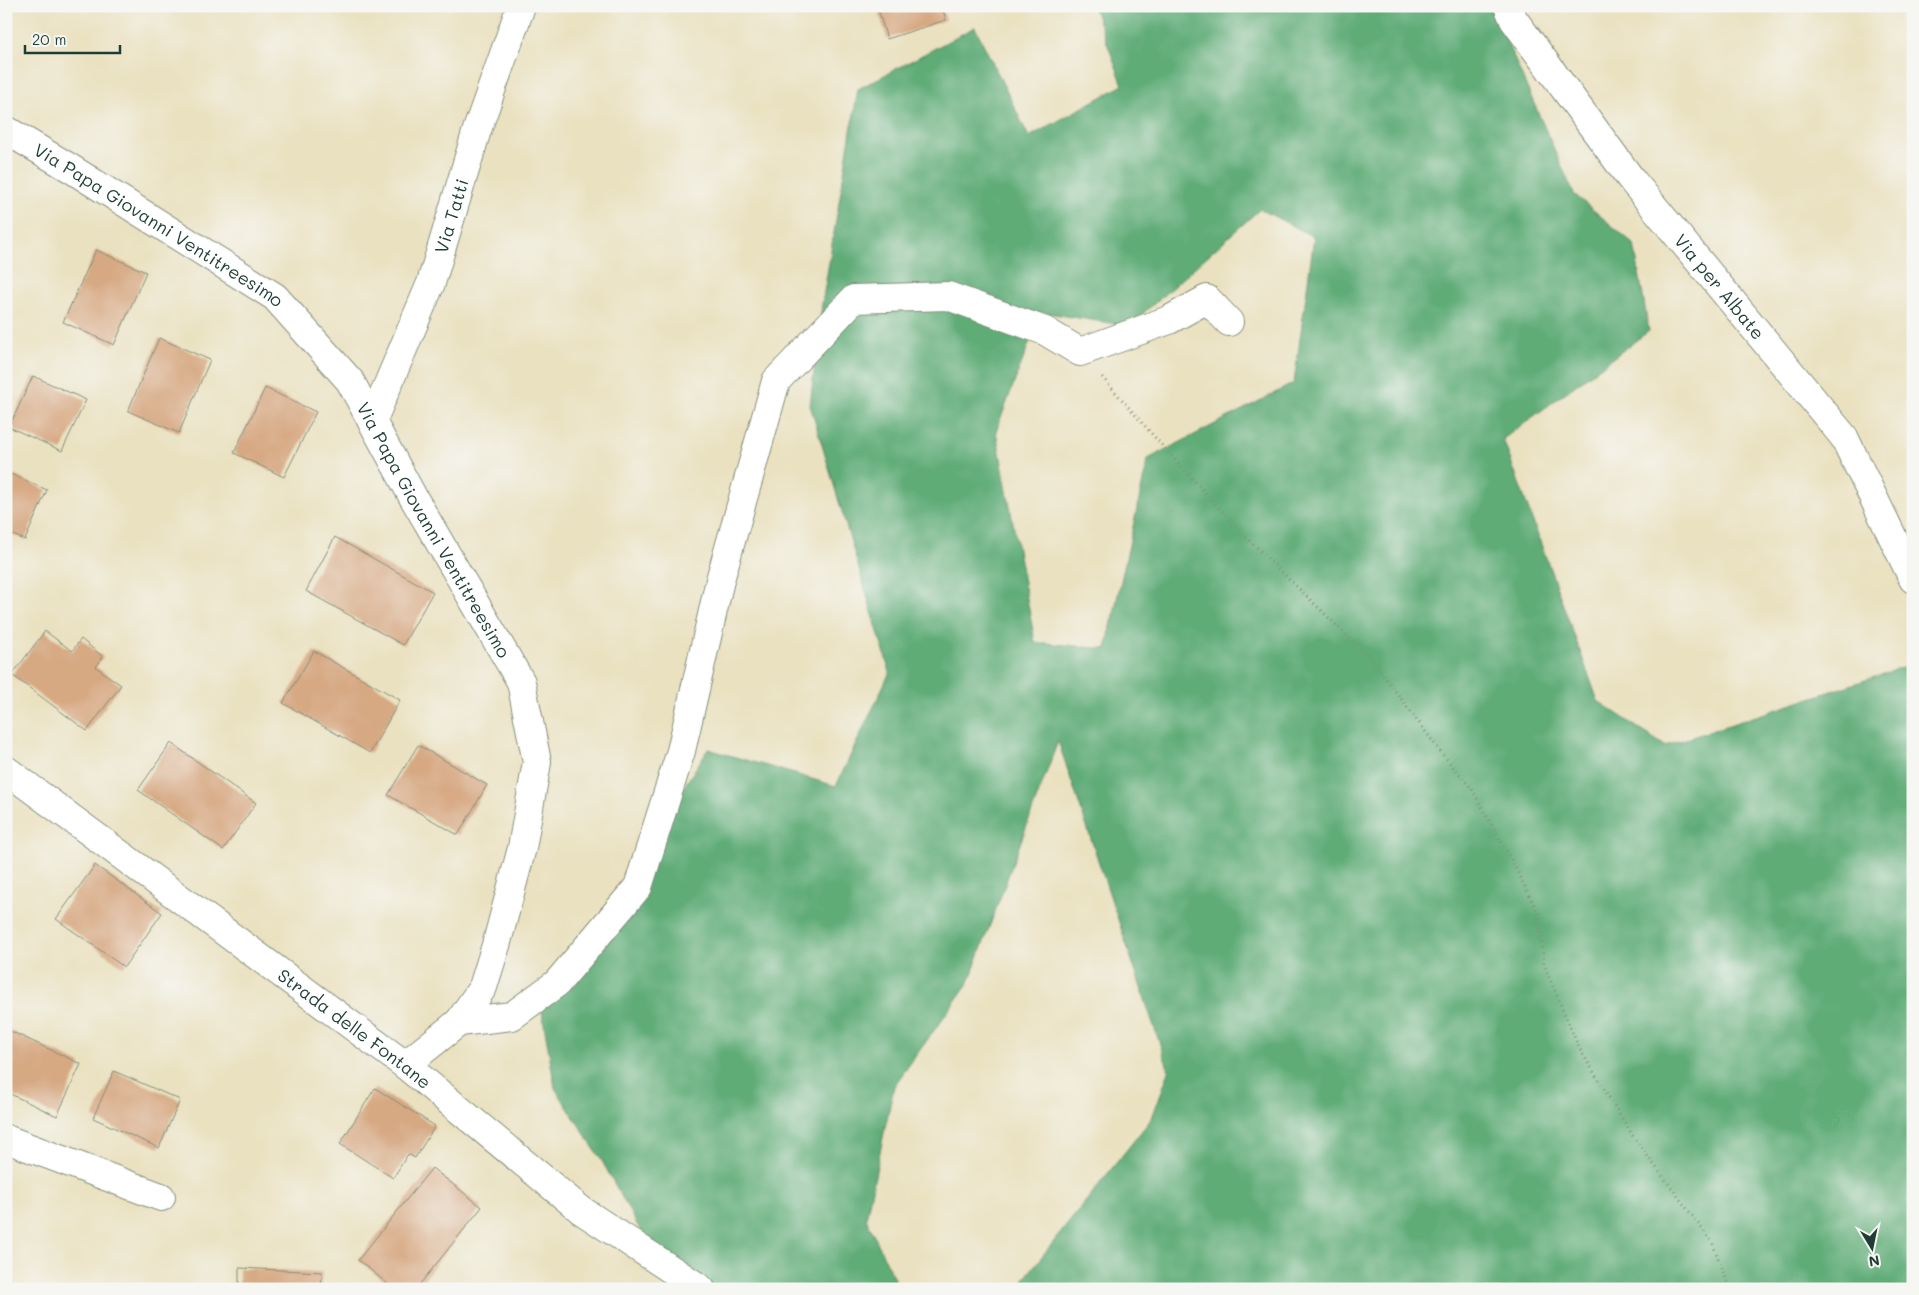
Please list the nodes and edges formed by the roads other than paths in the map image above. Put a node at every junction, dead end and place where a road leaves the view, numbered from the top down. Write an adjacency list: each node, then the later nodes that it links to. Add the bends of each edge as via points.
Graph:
1 (521, 6): 5 (street, Via Tatti, via 477,130 430,283)
2 (1508, 6): 6 (street, Via per Albate, via 1514,20 1631,179 1844,437)
3 (6, 130): 5 (street, Via Papa Giovanni Ventitreesimo, via 275,297 350,381)
4 (1229, 322): 8 (street, via 1207,299 1170,320 1080,352 1045,331 948,296 854,299 776,382 720,580 681,751 638,887 557,982 512,1016)
5 (372, 422): 8 (street, Via Papa Giovanni Ventitreesimo, via 521,682 537,762 522,848 497,942 482,987)
6 (1913, 579)
7 (6, 770): 9 (street, Strada delle Fontane)
8 (459, 1022): 9 (street, Via Papa Giovanni Ventitreesimo)
9 (405, 1065): 12 (street, Strada delle Fontane, via 581,1210)
10 (6, 1139): 11 (street)
11 (161, 1197)
12 (701, 1289)

